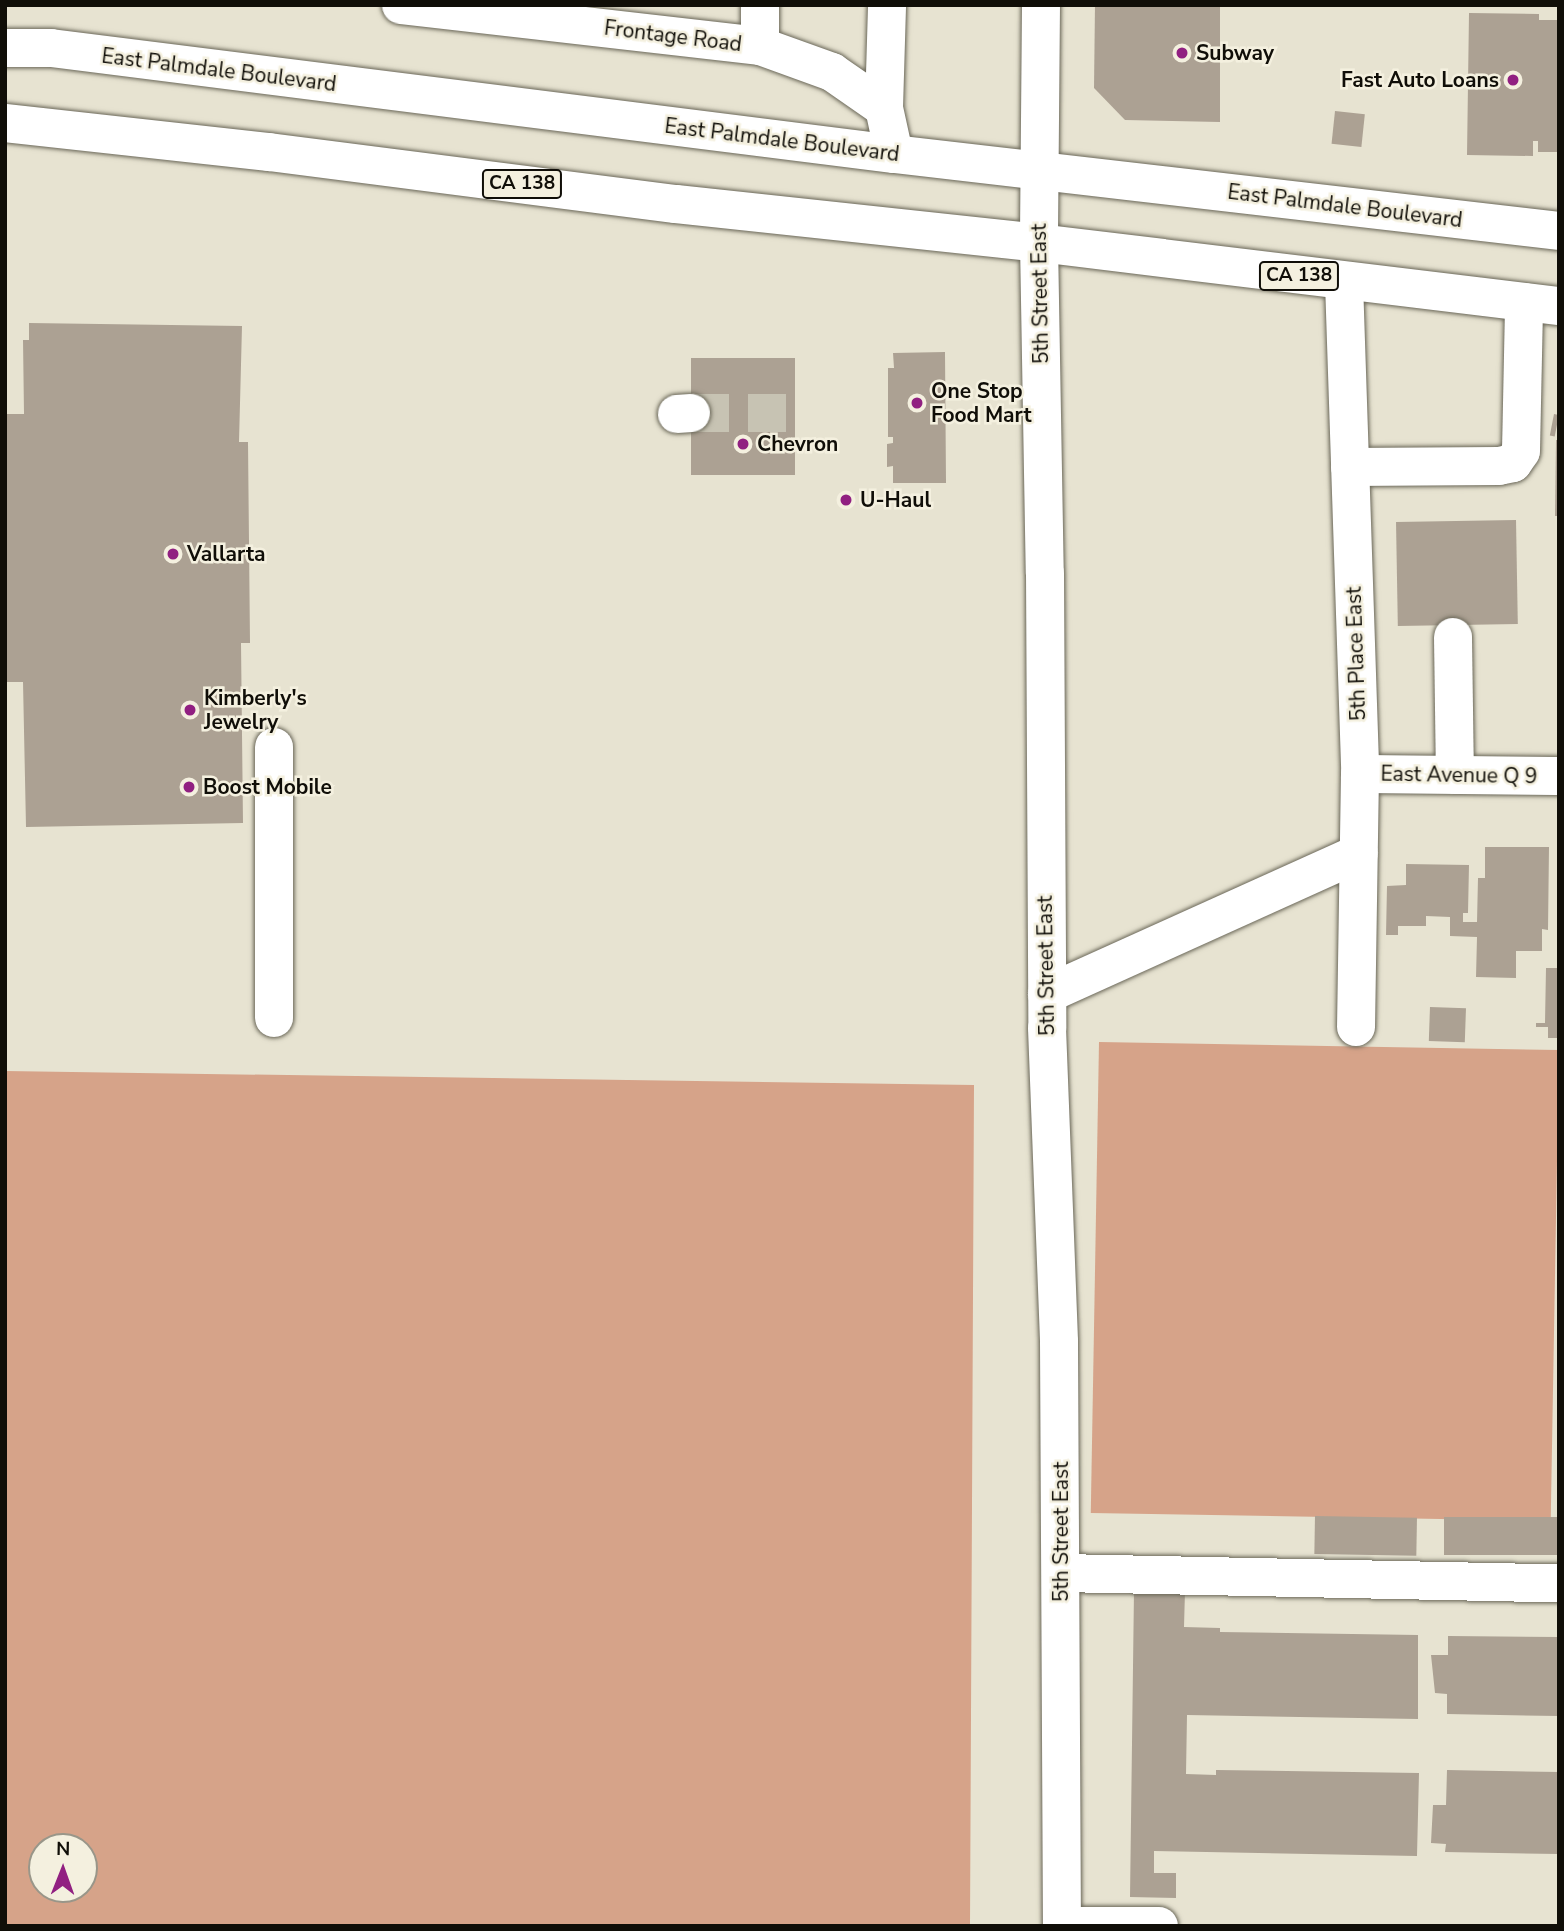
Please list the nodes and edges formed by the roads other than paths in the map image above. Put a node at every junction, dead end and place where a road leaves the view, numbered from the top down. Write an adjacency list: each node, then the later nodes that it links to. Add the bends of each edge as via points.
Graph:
1 (401, 5): 5 (main road, Frontage Road)
2 (760, 5): 6 (main road)
3 (887, 5): 8 (main road)
4 (1041, 5): 11 (main road, 5th Street East)
5 (682, 21): 6 (main road, Frontage Road)
6 (760, 46): 8 (main road, Frontage Road, via 832,72)
7 (5, 48): 10 (main road, East Palmdale Boulevard, via 51,48)
8 (884, 108): 10 (main road)
9 (5, 124): 13 (main road, CA 138)
10 (894, 155): 11 (main road, East Palmdale Boulevard)
11 (1039, 171): 12 (main road, East Palmdale Boulevard); 13 (main road, 5th Street East)
12 (1559, 231)
13 (1039, 243): 14 (main road, CA 138); 23 (main road, 5th Street East)
14 (1345, 282): 15 (main road, CA 138); 16 (main road, 5th Place East)
15 (1541, 304): 16 (main road, via 1521,451 1513,463)
16 (1350, 467): 19 (main road, 5th Place East)
17 (1453, 637): 20 (main road)
18 (274, 747): 24 (main road)
19 (1360, 774): 20 (main road, East Avenue Q 9); 22 (main road, 5th Place East)
20 (1455, 775): 21 (main road, East Avenue Q 9)
21 (1559, 776)
22 (1359, 853): 23 (main road); 25 (main road, 5th Place East)
23 (1047, 994): 26 (main road, 5th Street East, via 1059,1342)
24 (274, 1018)
25 (1356, 1027)
26 (1061, 1573): 27 (main road); 28 (main road, 5th Street East)
27 (1559, 1583)
28 (1062, 1926): 29 (main road)
29 (1159, 1926)

